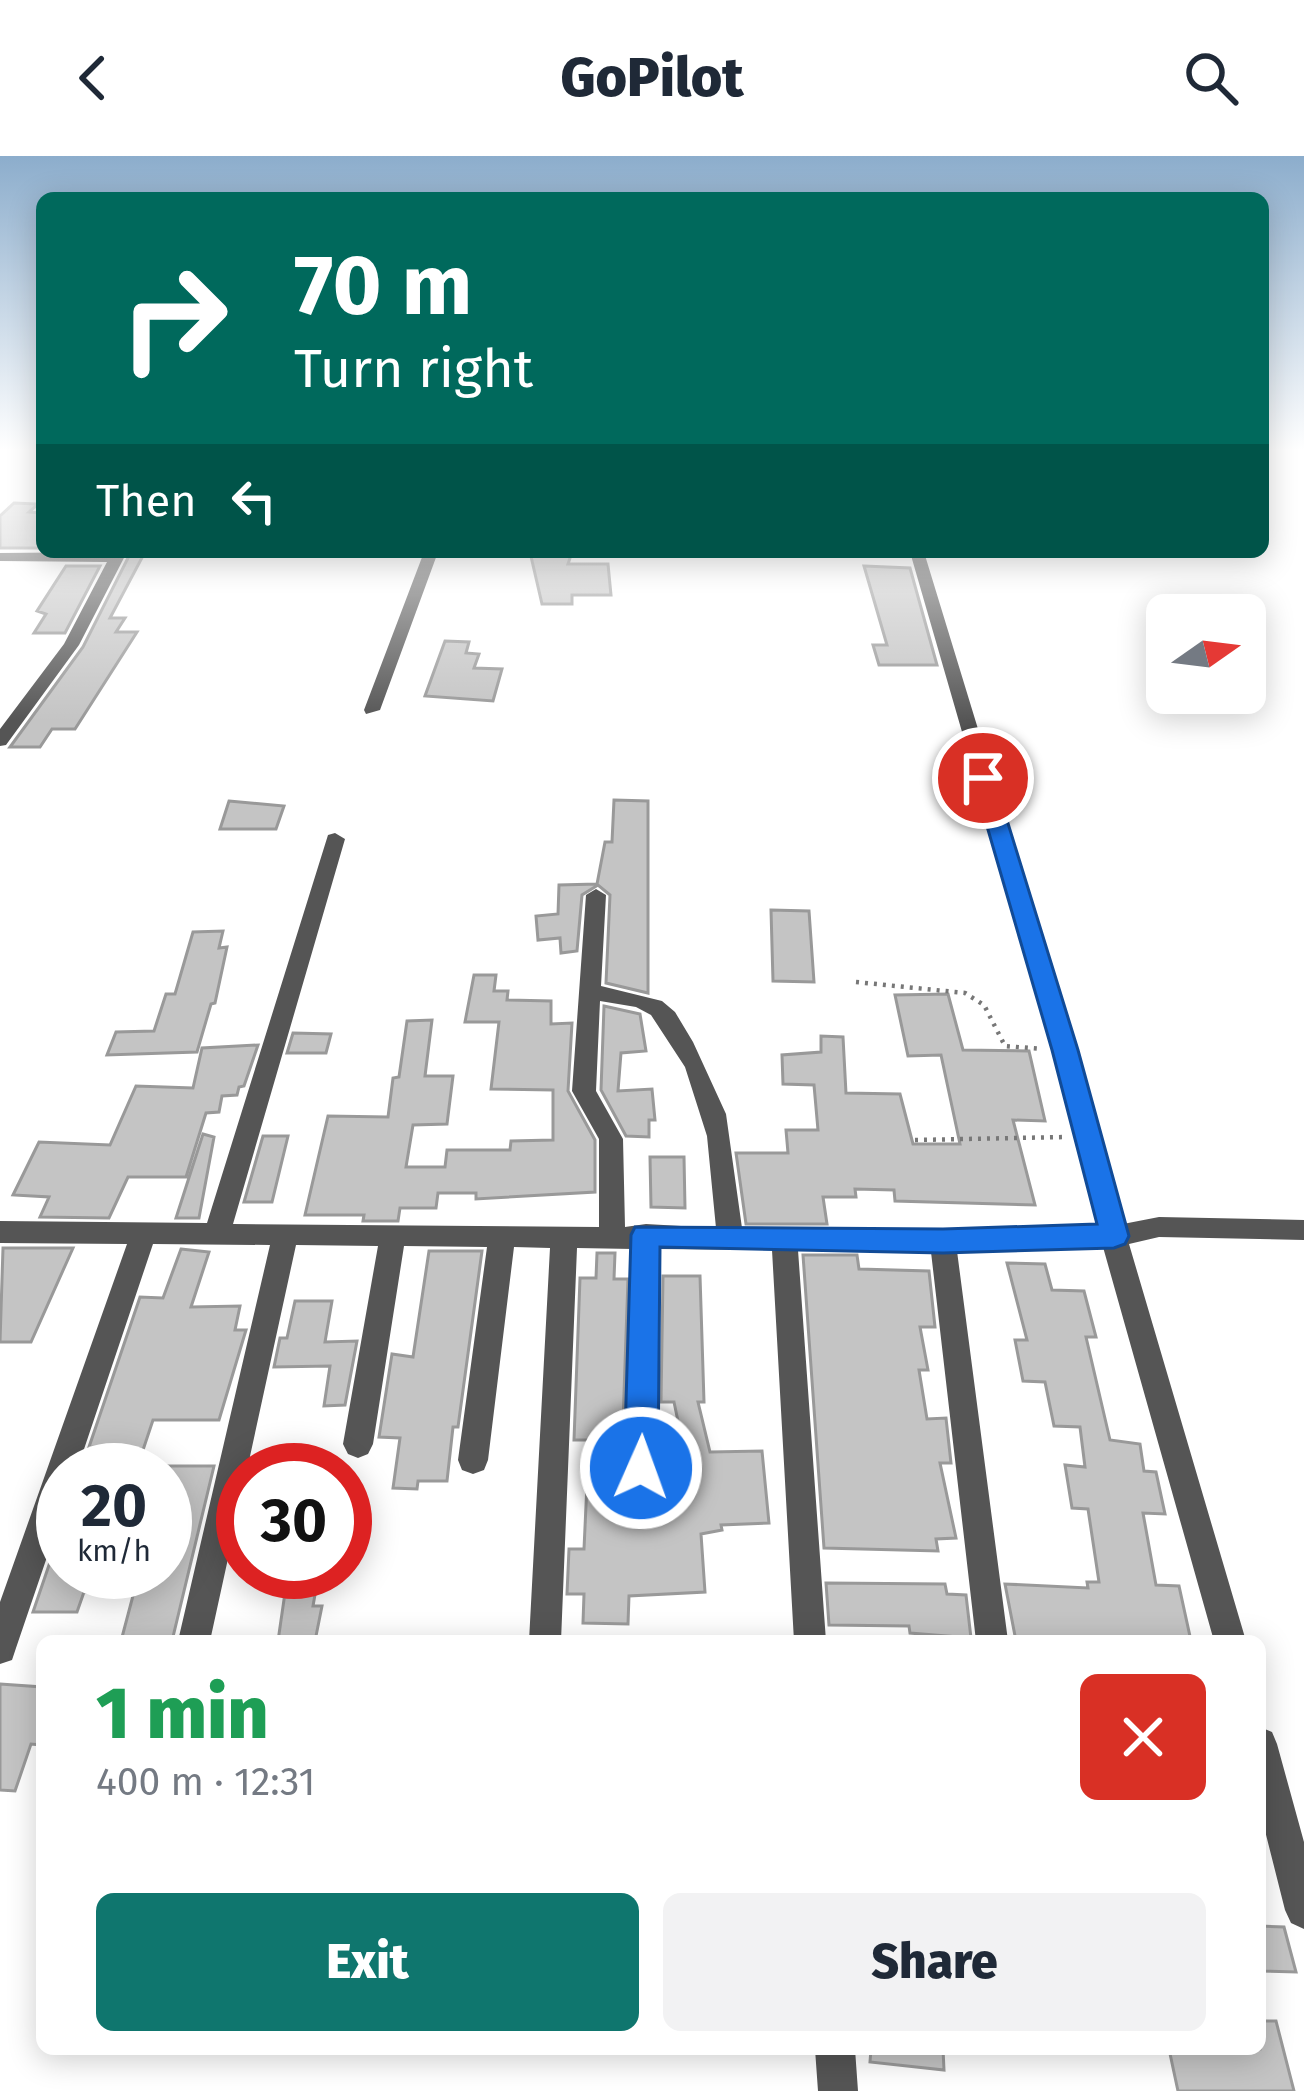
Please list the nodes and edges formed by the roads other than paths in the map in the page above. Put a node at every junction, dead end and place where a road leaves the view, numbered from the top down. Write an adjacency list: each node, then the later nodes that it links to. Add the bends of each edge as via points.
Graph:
1 (36, 557): 2 (street)
2 (1, 558)
3 (116, 558): 7 (street, via 71,645)
4 (428, 558): 6 (street)
5 (919, 558): 19 (street)
6 (372, 710)
7 (0, 741)
8 (335, 839): 14 (street)
9 (596, 895): 10 (street)
10 (591, 992): 20 (street, via 651,1004 698,1064 717,1115); 22 (street, via 584,1090 611,1139)
11 (1304, 1230): 19 (street, via 1159,1227)
12 (0, 1232): 13 (street)
13 (144, 1232): 14 (street); 33 (street)
14 (217, 1233): 15 (street)
15 (285, 1235): 16 (street); 28 (street)
16 (393, 1235): 18 (street); 25 (street)
17 (646, 1235): 20 (street); 22 (street); 27 (street)
18 (502, 1236): 21 (street); 26 (street)
19 (1114, 1236): 24 (street); 32 (street)
20 (730, 1237): 23 (street)
21 (564, 1238): 22 (street); 29 (street)
22 (611, 1238)
23 (784, 1238): 24 (street); 30 (street)
24 (943, 1241): 31 (street)
25 (358, 1443)
26 (473, 1460)
27 (640, 1508)
28 (195, 1635)
29 (545, 1635)
30 (809, 1635)
31 (991, 1635)
32 (1228, 1635)
33 (0, 1648)
34 (1266, 1767): 35 (street)
35 (1304, 1910)
36 (835, 2055): 37 (street)
37 (838, 2091)

